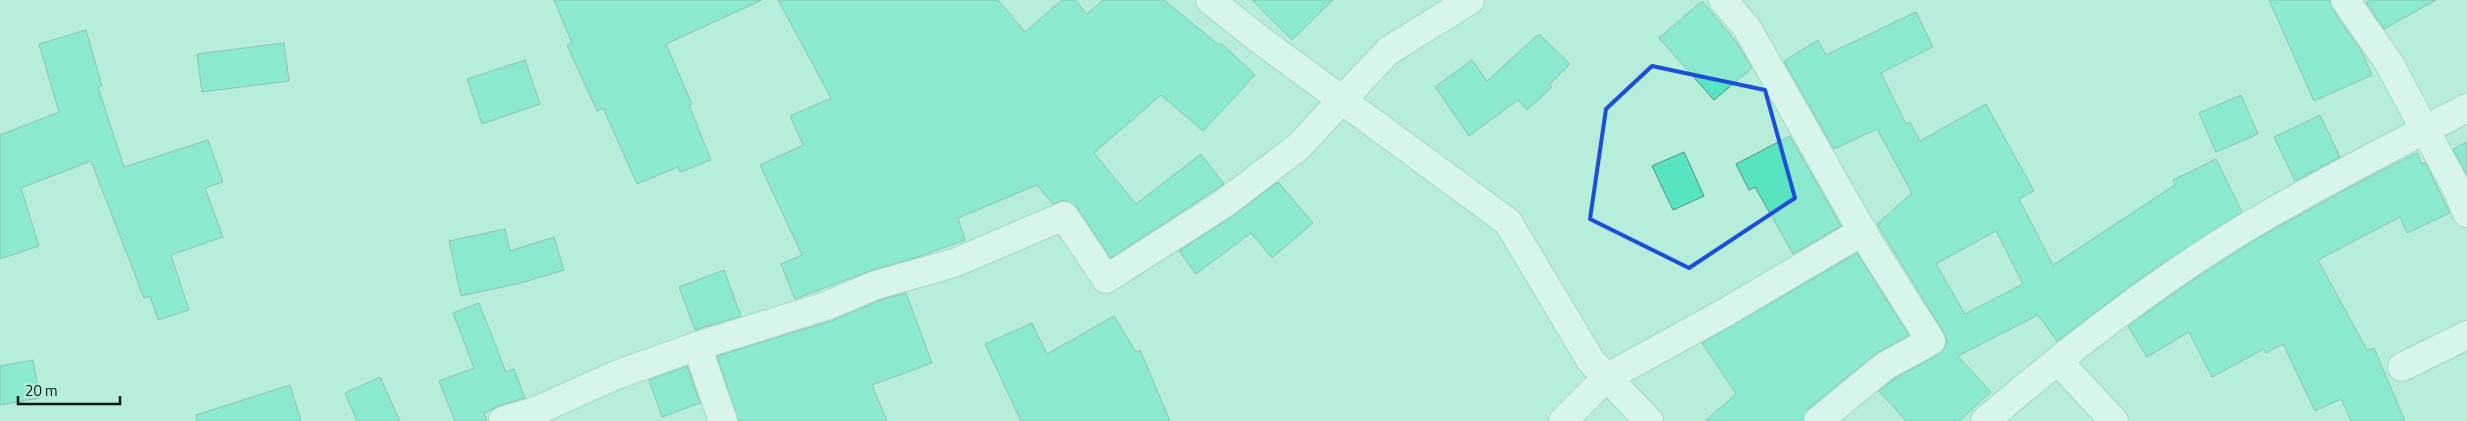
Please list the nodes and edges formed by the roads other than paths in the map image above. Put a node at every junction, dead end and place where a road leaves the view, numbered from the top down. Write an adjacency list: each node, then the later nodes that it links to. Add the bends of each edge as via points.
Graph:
1 (1210, 0): 5 (street)
2 (1470, 0): 5 (street, via 1388,51)
3 (1723, 0): 9 (street, via 1748,28)
4 (2346, 0): 7 (street, via 2389,63)
5 (1343, 101): 11 (street, via 1298,147 1222,205 1106,279 1064,216 954,263 876,285 826,306); 14 (street, via 1508,222 1591,362)
6 (2467, 108): 7 (street)
7 (2425, 130): 8 (street); 12 (street, via 2353,166 2249,226 2163,283)
8 (2467, 213)
9 (1863, 231): 14 (street); 19 (street, via 1931,341 1885,366)
10 (2467, 335): 13 (street)
11 (697, 346): 15 (street, via 616,375 536,411); 16 (street)
12 (2058, 361): 20 (street); 21 (street)
13 (2402, 368)
14 (1606, 378): 17 (street); 18 (street)
15 (503, 421)
16 (723, 421)
17 (1563, 421)
18 (1649, 421)
19 (1818, 421)
20 (1985, 421)
21 (2114, 421)

